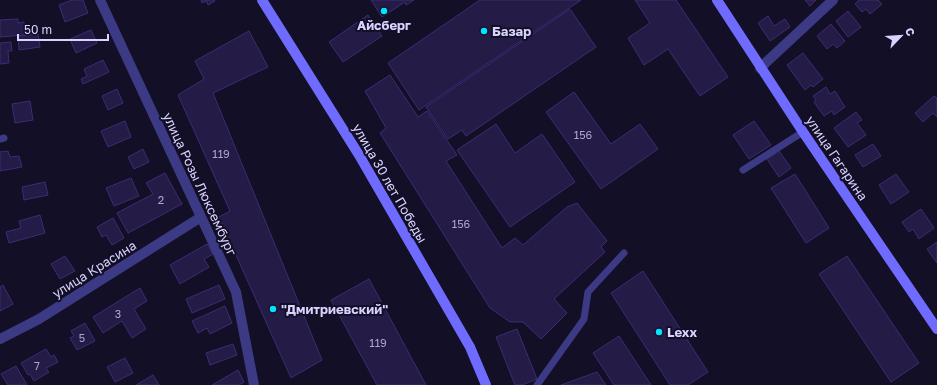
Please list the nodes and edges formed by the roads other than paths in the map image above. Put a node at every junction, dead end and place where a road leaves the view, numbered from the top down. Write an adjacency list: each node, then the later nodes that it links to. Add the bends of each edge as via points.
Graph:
1 (100, 0): 8 (street, улица Розы Люксембург)
2 (262, 0): 13 (main road, улица 30 лет Победы, via 359,155 470,346)
3 (716, 0): 5 (main road, улица Гагарина)
4 (833, 0): 5 (street)
5 (760, 68): 6 (main road, улица Гагарина)
6 (803, 132): 7 (lane); 10 (main road, улица Гагарина)
7 (743, 170)
8 (201, 217): 11 (street, улица Красина, via 39,319); 12 (street, улица Розы Люксембург, via 236,292)
9 (624, 253): 14 (lane, via 588,292 584,319)
10 (937, 329)
11 (0, 339)
12 (254, 385)
13 (486, 385)
14 (537, 385)

